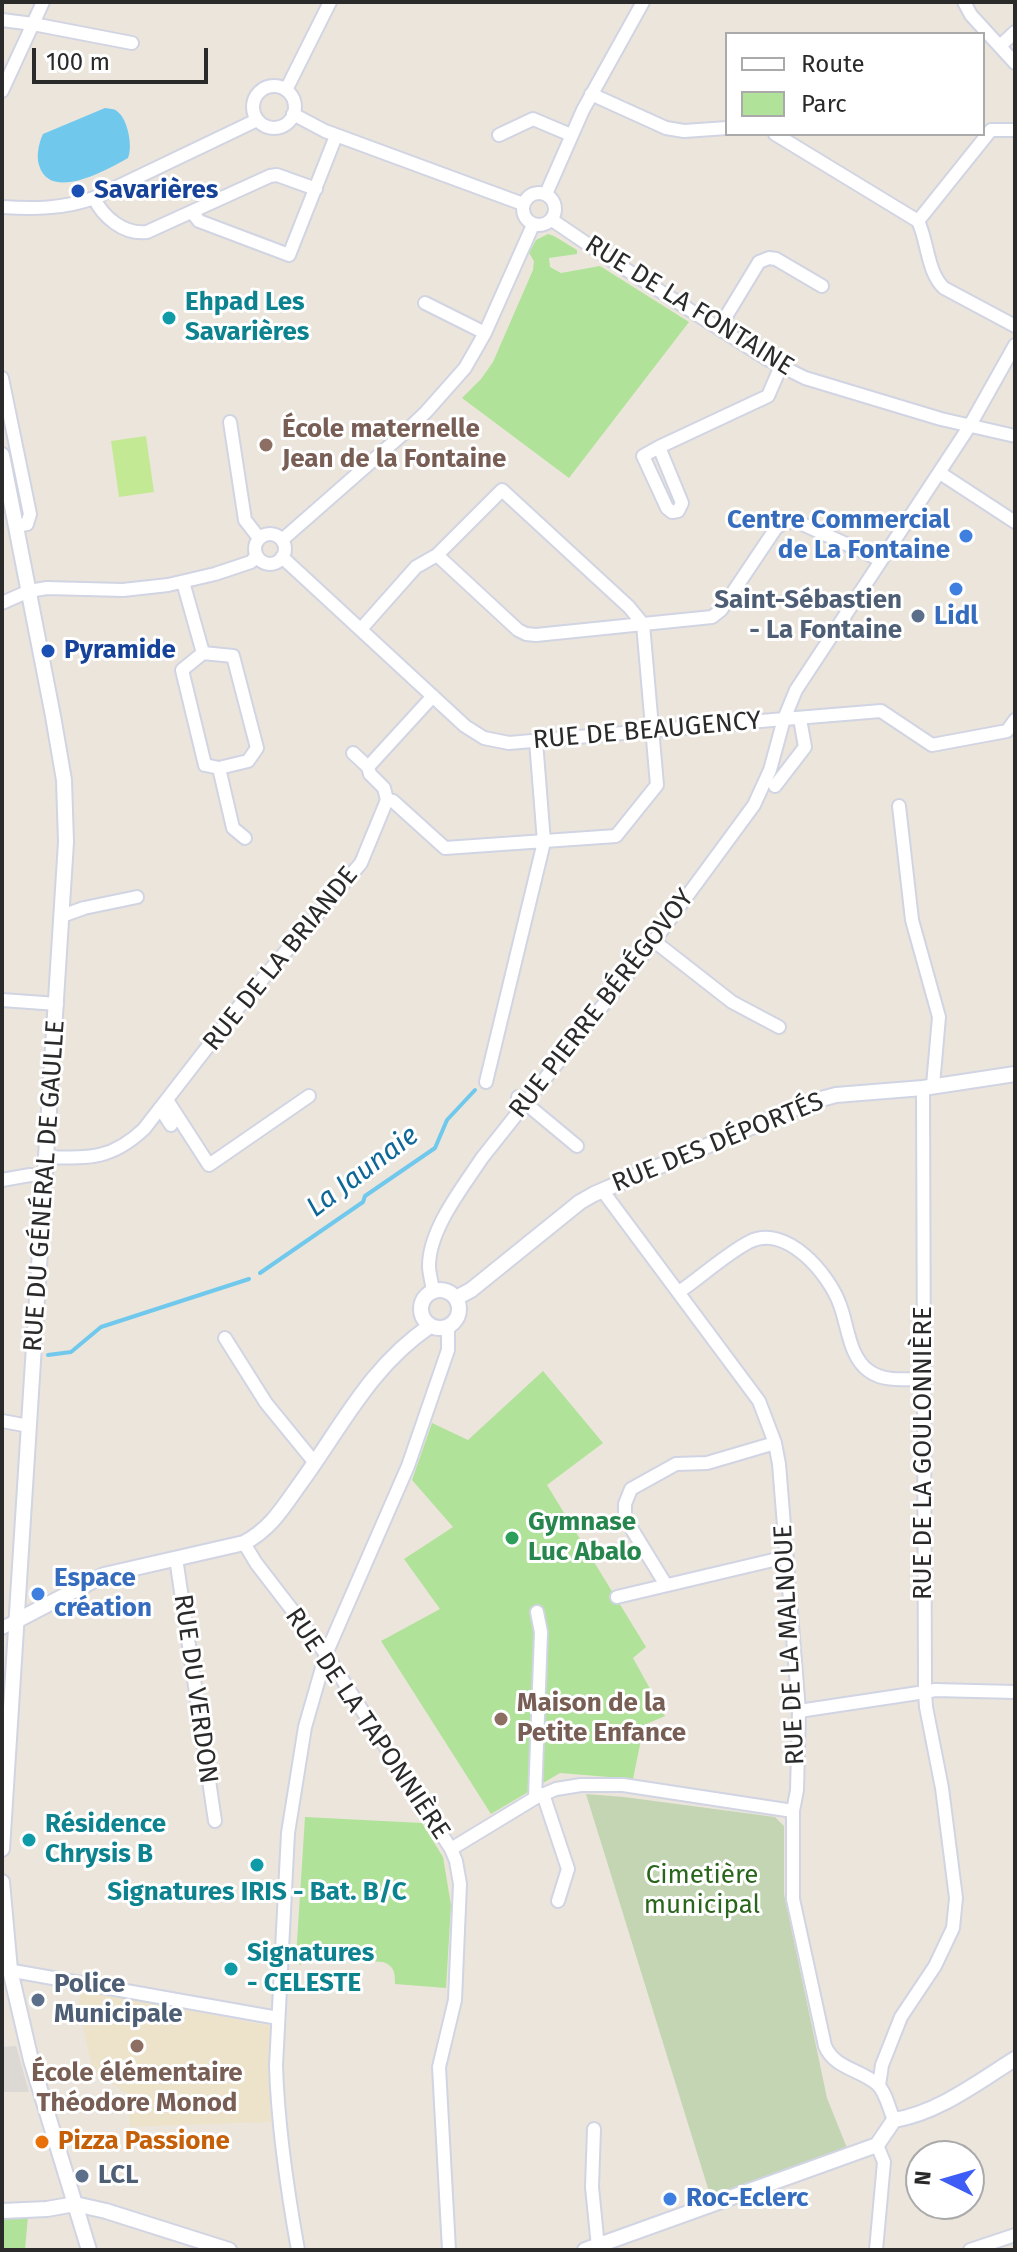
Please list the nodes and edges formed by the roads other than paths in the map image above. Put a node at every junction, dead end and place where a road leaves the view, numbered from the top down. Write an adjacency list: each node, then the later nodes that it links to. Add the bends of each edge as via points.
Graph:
1 (43, 2): 6 (street)
2 (330, 2): 11 (street)
3 (642, 2): 13 (street)
4 (964, 2): 9 (street)
5 (2, 20): 6 (street)
6 (33, 24): 8 (street); 12 (street)
7 (1015, 32): 9 (street)
8 (132, 43)
9 (1000, 46): 10 (street)
10 (1015, 63)
11 (286, 90): 14 (street); 15 (street, via 271,86 259,92 253,105)
12 (2, 91)
13 (591, 94): 16 (street, via 666,128); 19 (street)
14 (293, 114): 15 (street, via 278,127); 20 (street)
15 (257, 120): 24 (street)
16 (725, 128)
17 (1015, 130): 29 (street, via 991,130)
18 (499, 135): 19 (street, via 533,119)
19 (571, 135): 23 (street)
20 (336, 136): 22 (street); 25 (street)
21 (778, 136): 29 (street)
22 (316, 189): 27 (street, via 270,176); 27 (street, via 289,255 199,221)
23 (546, 194): 25 (street, via 531,194); 28 (street, via 555,205)
24 (94, 198): 26 (street, via 60,207); 27 (street, via 110,221 139,233)
25 (523, 204): 30 (street, via 523,215)
26 (2, 207)
27 (192, 212)
28 (552, 220): 30 (street); 34 (street, RUE DE LA FONTAINE)
29 (918, 221): 33 (street, via 936,280)
30 (533, 225): 35 (street)
31 (822, 286): 34 (street, via 776,259 759,262)
32 (425, 303): 35 (street)
33 (1015, 326)
34 (719, 328): 37 (street, RUE DE LA FONTAINE)
35 (485, 333): 48 (street, via 465,368 426,412)
36 (1015, 345): 40 (street, RUE DE BEAUGENCY)
37 (781, 366): 40 (street, RUE DE LA FONTAINE, via 805,378); 42 (street, via 768,396)
38 (2, 378): 46 (street, via 30,514 27,524)
39 (230, 422): 47 (street, via 245,520)
40 (969, 427): 41 (street, RUE DE LA FONTAINE); 44 (street, RUE DE BEAUGENCY)
41 (1015, 436)
42 (659, 447): 42 (street, via 682,503 678,511 667,508 643,456)
43 (2, 455): 46 (street, RUE DU GÉNÉRAL DE GAULLE)
44 (940, 473): 45 (street); 52 (street, RUE DE BEAUGENCY)
45 (1015, 522)
46 (16, 526): 54 (street, RUE DU GÉNÉRAL DE GAULLE)
47 (259, 538): 48 (street, via 272,534); 50 (street)
48 (282, 540): 51 (street)
49 (437, 555): 56 (street, via 526,634); 56 (street, via 502,490); 57 (street, via 416,567)
50 (256, 556): 51 (street, via 269,564); 53 (street)
51 (282, 557): 57 (street, RUE DE BEAUGENCY)
52 (881, 560): 56 (street, via 798,522 785,522 712,617); 60 (street, RUE DE BEAUGENCY, via 796,690)
53 (183, 582): 54 (street, via 123,590); 58 (street)
54 (29, 591): 55 (street); 74 (street, RUE DU GÉNÉRAL DE GAULLE, via 64,780)
55 (2, 603)
56 (643, 624): 63 (street)
57 (361, 629): 59 (street, RUE DE BEAUGENCY)
58 (203, 653): 67 (street, via 182,670 205,765); 67 (street, via 233,656 257,748 248,761)
59 (433, 696): 64 (street, RUE DE BEAUGENCY, via 484,738); 66 (street)
60 (784, 719): 61 (street); 63 (street, RUE DE BEAUGENCY); 75 (street, RUE PIERRE BÉRÉGOVOY, via 754,805)
61 (800, 719): 62 (street, via 881,711 932,745 1007,731); 68 (street, via 805,747)
62 (1015, 720)
63 (653, 730): 64 (street, RUE DE BEAUGENCY); 72 (street, via 657,785 616,836)
64 (536, 741): 72 (street)
65 (353, 753): 66 (street)
66 (368, 767): 69 (street)
67 (219, 768): 71 (street, via 233,828)
68 (775, 786)
69 (387, 800): 72 (street, via 445,848); 84 (street, RUE DE LA BRIANDE, via 361,863)
70 (899, 806): 81 (street, RUE DE LA GOULONNIÈRE, via 912,920 939,1017)
71 (245, 838)
72 (544, 842): 80 (street)
73 (137, 897): 74 (street)
74 (62, 916): 77 (street, RUE DU GÉNÉRAL DE GAULLE)
75 (654, 941): 78 (street, via 732,1002); 83 (street, RUE PIERRE BÉRÉGOVOY)
76 (2, 1000): 77 (street)
77 (57, 1004): 87 (street, RUE DU GÉNÉRAL DE GAULLE)
78 (779, 1027)
79 (1015, 1074): 81 (street, RUE DES DÉPORTÉS)
80 (486, 1082)
81 (928, 1086): 90 (street, RUE DES DÉPORTÉS, via 810,1102); 97 (street, RUE DE LA GOULONNIÈRE)
82 (309, 1096): 84 (street, via 209,1165)
83 (522, 1100): 86 (street); 91 (street, RUE PIERRE BÉRÉGOVOY, via 441,1223 429,1266)
84 (164, 1104): 85 (street); 87 (street, RUE DE LA BRIANDE, via 144,1129 110,1152 88,1158)
85 (171, 1125)
86 (577, 1146)
87 (46, 1157): 88 (street, RUE DU GÉNÉRAL DE GAULLE)
88 (45, 1176): 89 (street); 99 (street, RUE DU GÉNÉRAL DE GAULLE)
89 (2, 1180)
90 (602, 1190): 92 (street, RUE DE LA MALNOUE); 93 (street, RUE DES DÉPORTÉS)
91 (433, 1291): 93 (street, via 445,1290); 94 (street, via 420,1308)
92 (679, 1292): 97 (street, via 751,1241 769,1236 790,1243 820,1270 839,1301 856,1355 868,1371 884,1378); 100 (street, RUE DE LA MALNOUE, via 759,1401)
93 (456, 1298): 95 (street, via 458,1314)
94 (426, 1320): 95 (street, via 439,1328); 101 (street, via 382,1367)
95 (448, 1326): 110 (street, via 448,1350 408,1466)
96 (225, 1338): 101 (street, via 266,1403)
97 (923, 1379): 111 (street, RUE DE LA GOULONNIÈRE)
98 (2, 1421): 99 (street)
99 (29, 1426): 108 (street, RUE DU GÉNÉRAL DE GAULLE)
100 (775, 1443): 103 (street, RUE DE LA MALNOUE); 105 (street, via 707,1463 676,1464 631,1489 625,1518)
101 (315, 1463): 102 (street, via 271,1524)
102 (244, 1543): 104 (street); 110 (street, RUE DE LA TAPONNIÈRE)
103 (786, 1557): 105 (street); 113 (street, RUE DE LA MALNOUE)
104 (176, 1558): 108 (street, via 104,1575); 116 (street, RUE DU VERDON)
105 (666, 1585): 106 (street)
106 (617, 1597)
107 (537, 1612): 114 (street)
108 (16, 1621): 109 (street); 117 (street, RUE DU GÉNÉRAL DE GAULLE)
109 (2, 1628)
110 (326, 1654): 118 (street, RUE DE LA TAPONNIÈRE); 122 (street, via 305,1727 288,1833)
111 (925, 1692): 112 (street); 113 (street); 124 (street, RUE DE LA GOULONNIÈRE, via 956,1898 953,1928 901,2017)
112 (1015, 1692)
113 (799, 1711): 115 (street, RUE DE LA MALNOUE)
114 (539, 1796): 115 (street, via 581,1785 623,1785); 118 (street); 120 (street, via 568,1869)
115 (793, 1811): 124 (street, RUE DE LA MALNOUE, via 793,1899 825,2046 839,2064)
116 (215, 1821)
117 (2, 1849)
118 (451, 1849): 135 (street, RUE DE LA TAPONNIÈRE, via 460,1884 455,2000 439,2067)
119 (2, 1882): 121 (street)
120 (558, 1901)
121 (6, 1969): 122 (street); 128 (street)
122 (278, 2018): 131 (street, via 279,2125)
123 (1015, 2059): 125 (street, via 929,2110)
124 (879, 2085): 125 (street)
125 (894, 2120): 127 (street)
126 (594, 2129): 132 (street)
127 (877, 2145): 132 (street); 136 (street, via 884,2162)
128 (75, 2204): 129 (street); 133 (street); 134 (street)
129 (2, 2211)
130 (1015, 2235): 137 (street)
131 (297, 2244)
132 (591, 2248)
133 (89, 2250)
134 (229, 2250)
135 (449, 2250)
136 (876, 2250)
137 (970, 2250)

